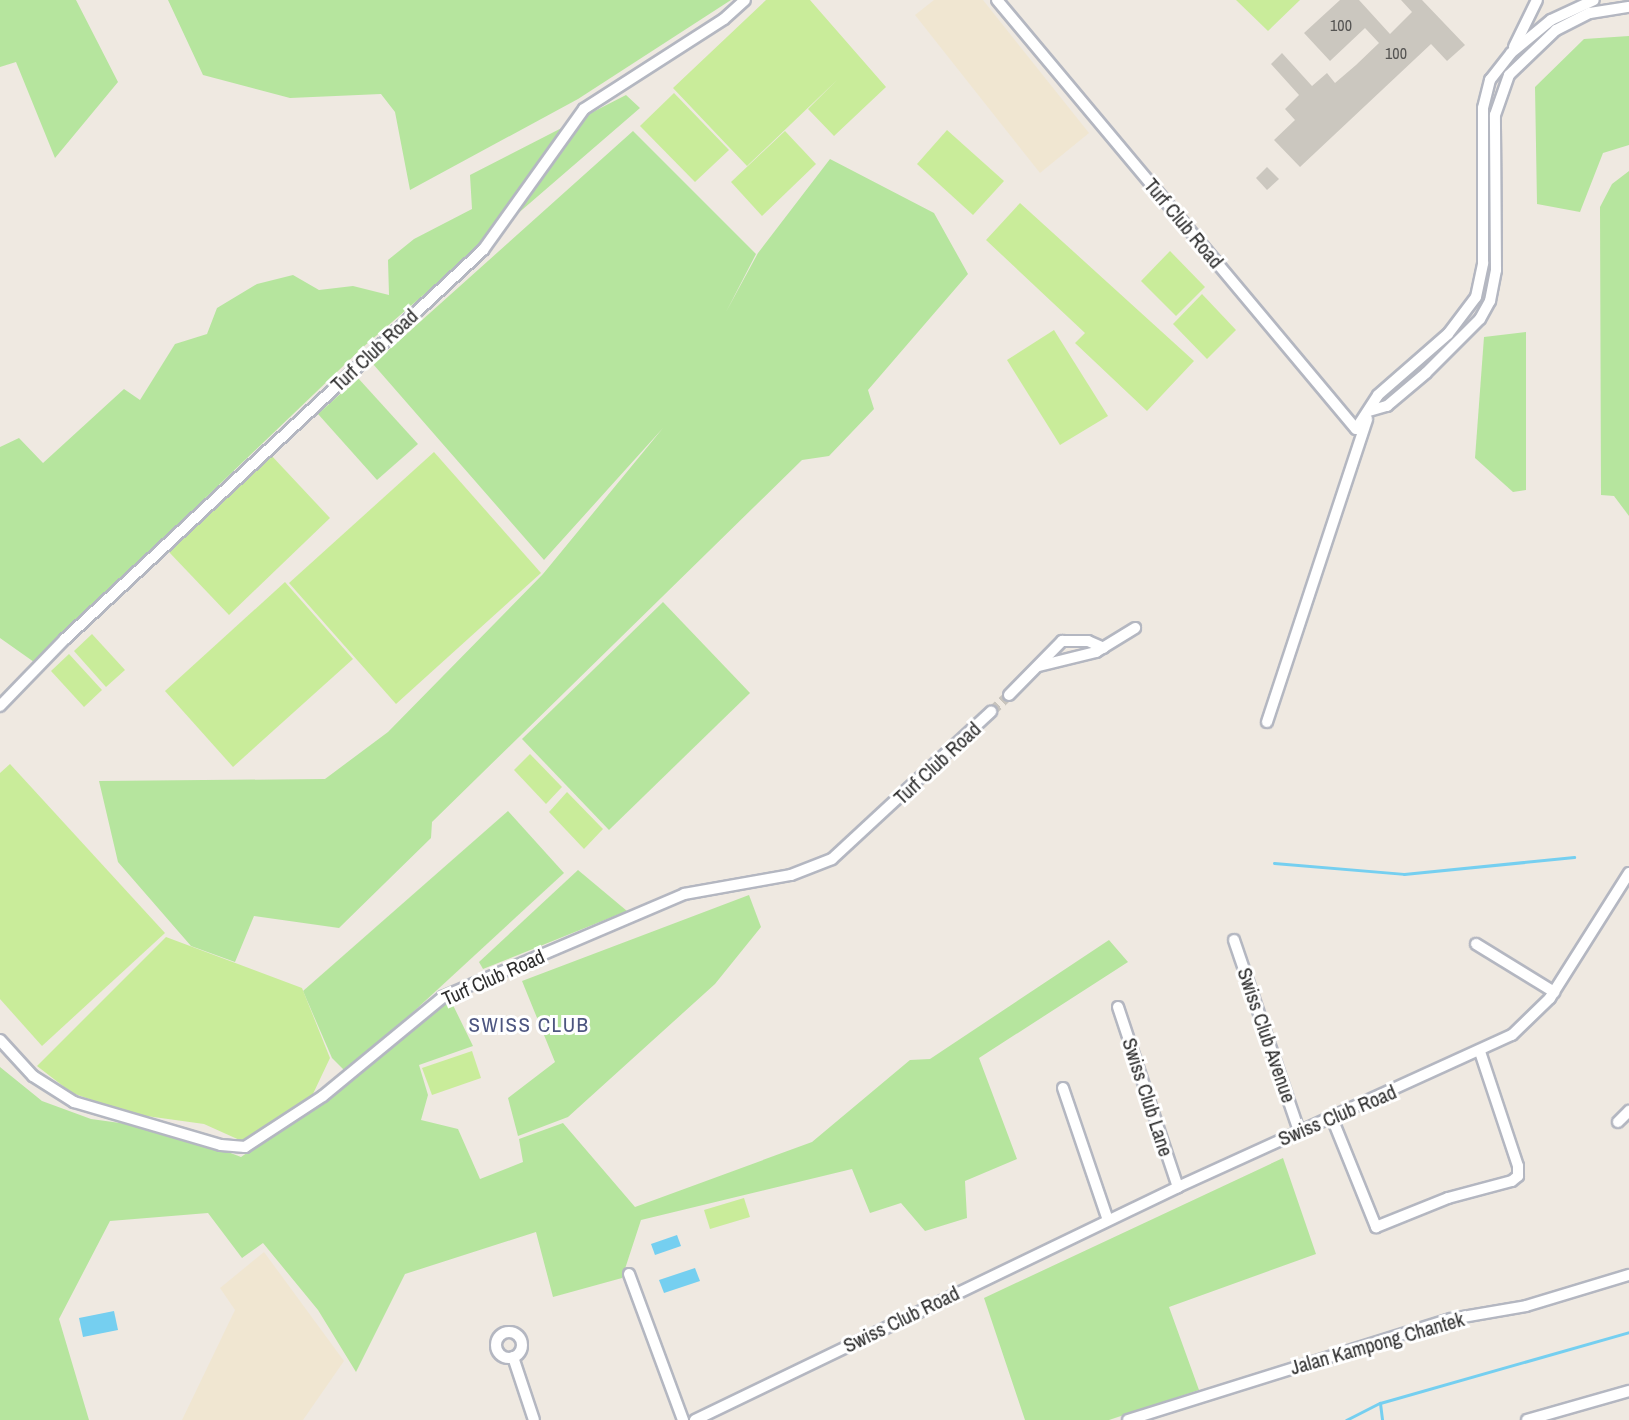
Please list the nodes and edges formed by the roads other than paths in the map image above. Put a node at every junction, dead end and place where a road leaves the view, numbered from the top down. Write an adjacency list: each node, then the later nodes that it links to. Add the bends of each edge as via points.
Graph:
1 (745, 0): 17 (street, Turf Club Road, via 724,19 584,109 483,250 58,645)
2 (997, 0): 10 (street, Turf Club Road, via 1356,429)
3 (1537, 0): 6 (street); 7 (street)
4 (1594, 0): 6 (street, Turf Club Road, via 1573,7)
5 (1629, 7): 6 (street, Turf Club Road, via 1590,14)
6 (1543, 34): 7 (street, Turf Club Road); 9 (street, Turf Club Road, via 1509,75 1498,100 1496,270 1490,300 1471,329)
7 (1511, 53): 8 (street, Turf Club Road, via 1490,80 1483,108 1485,219 1476,297 1464,317)
8 (1406, 371): 9 (street); 10 (street, Turf Club Road)
9 (1415, 382): 10 (street, Turf Club Road, via 1387,406)
10 (1369, 411): 19 (street, Turf Club Road)
11 (1135, 628): 13 (street)
12 (1058, 647): 13 (street, via 1062,640 1074,640); 14 (street); 15 (street)
13 (1104, 648): 14 (street)
14 (1077, 657): 15 (street)
15 (1036, 667): 16 (street)
16 (1009, 695)
17 (0, 706)
18 (991, 712): 25 (street, Turf Club Road, via 832,859 798,873 684,894 464,988 414,1018 289,1121 237,1149 74,1102 33,1076)
19 (1268, 722)
20 (1629, 873): 23 (street, Swiss Club Road)
21 (1234, 940): 31 (street, Swiss Club Avenue)
22 (1476, 944): 23 (street)
23 (1554, 992): 26 (street, Swiss Club Road, via 1512,1035)
24 (1118, 1007): 32 (street, Swiss Club Lane)
25 (0, 1040)
26 (1480, 1052): 29 (street, Swiss Club Road); 29 (street, via 1518,1166 1518,1176 1512,1181 1448,1198 1376,1227)
27 (1063, 1088): 33 (street)
28 (1629, 1111): 30 (street)
29 (1332, 1118): 31 (street, Swiss Club Road)
30 (1618, 1122)
31 (1299, 1131): 32 (street, Swiss Club Road)
32 (1178, 1187): 33 (street, Swiss Club Road)
33 (1108, 1220): 41 (street, Swiss Club Road)
34 (629, 1274): 40 (street)
35 (1629, 1275): 42 (street, Jalan Kampong Chantek, via 1526,1306 1451,1319)
36 (513, 1357): 39 (street)
37 (1629, 1391): 38 (street)
38 (1538, 1418): 43 (street)
39 (534, 1420)
40 (683, 1420)
41 (695, 1420)
42 (1128, 1420)
43 (1527, 1420)

